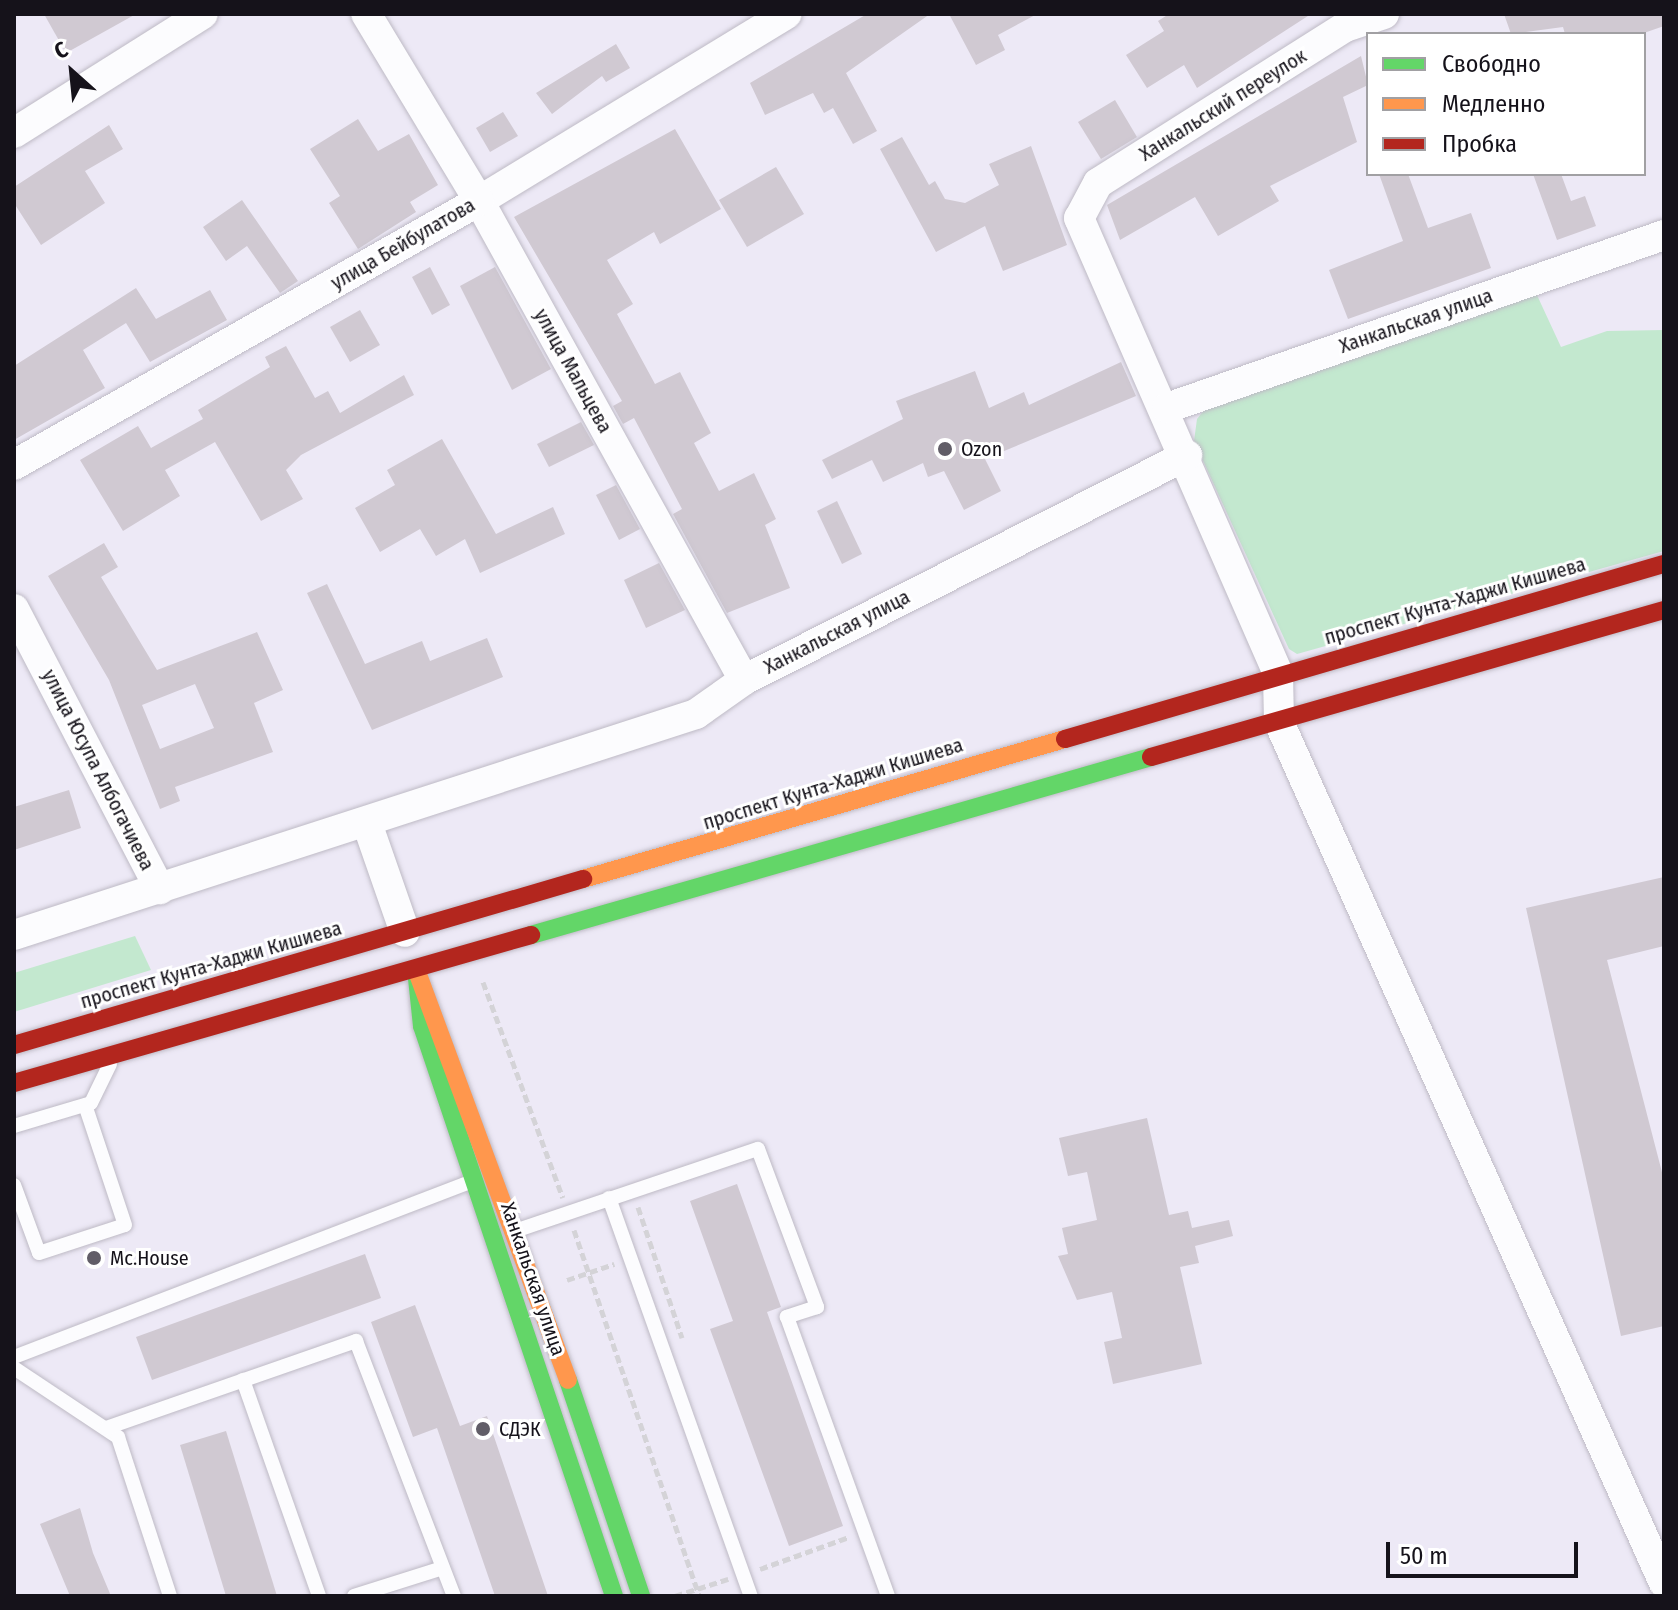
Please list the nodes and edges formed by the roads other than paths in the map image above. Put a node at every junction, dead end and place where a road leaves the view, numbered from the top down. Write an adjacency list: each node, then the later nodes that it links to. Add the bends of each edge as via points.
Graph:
1 (203, 14): 5 (street)
2 (366, 14): 6 (street, улица Мальцева)
3 (787, 14): 6 (street, улица Бейбулатова)
4 (1384, 14): 8 (street, Ханкальский переулок, via 1345,27 1098,183 1079,218)
5 (14, 133)
6 (479, 201): 10 (street, улица Бейбулатова); 15 (street, улица Мальцева)
7 (1664, 235): 8 (street, Ханкальская улица)
8 (1167, 408): 9 (street)
9 (1187, 455): 14 (street); 15 (street, Ханкальская улица)
10 (14, 465)
11 (1664, 564): 14 (main road, проспект Кунта-Хаджи Кишиева)
12 (14, 609): 18 (street, улица Юсупа Албогачиева)
13 (1664, 610): 16 (main road)
14 (1278, 674): 16 (street); 19 (main road, проспект Кунта-Хаджи Кишиева)
15 (744, 680): 17 (street, via 696,714)
16 (1279, 722): 21 (main road); 38 (street)
17 (368, 826): 18 (street); 19 (street)
18 (160, 889): 20 (street)
19 (405, 932): 21 (main road, Ханкальская улица); 22 (main road, проспект Кунта-Хаджи Кишиева)
20 (14, 935)
21 (416, 965): 23 (main road); 27 (main road, Ханкальская улица); 28 (main road, Ханкальская улица, via 422,1026)
22 (14, 1045)
23 (115, 1054): 24 (main road); 25 (lane)
24 (14, 1083)
25 (85, 1105): 26 (lane); 29 (lane, via 125,1225 39,1253)
26 (14, 1126)
27 (497, 1172): 28 (lane); 31 (main road, Ханкальская улица)
28 (471, 1181): 32 (main road, Ханкальская улица); 33 (lane)
29 (14, 1185)
30 (609, 1198): 31 (lane); 45 (lane); 46 (lane, via 758,1149 817,1307 787,1317)
31 (517, 1230): 32 (lane); 44 (main road, Ханкальская улица)
32 (491, 1240): 43 (main road, Ханкальская улица)
33 (14, 1357)
34 (14, 1368): 36 (lane)
35 (243, 1380): 36 (lane); 37 (lane, via 356,1341); 40 (lane)
36 (106, 1428): 39 (lane, via 118,1437)
37 (443, 1568): 41 (lane); 42 (lane)
38 (1664, 1583)
39 (170, 1596)
40 (319, 1596)
41 (354, 1596)
42 (454, 1596)
43 (614, 1596)
44 (641, 1596)
45 (751, 1596)
46 (888, 1596)

